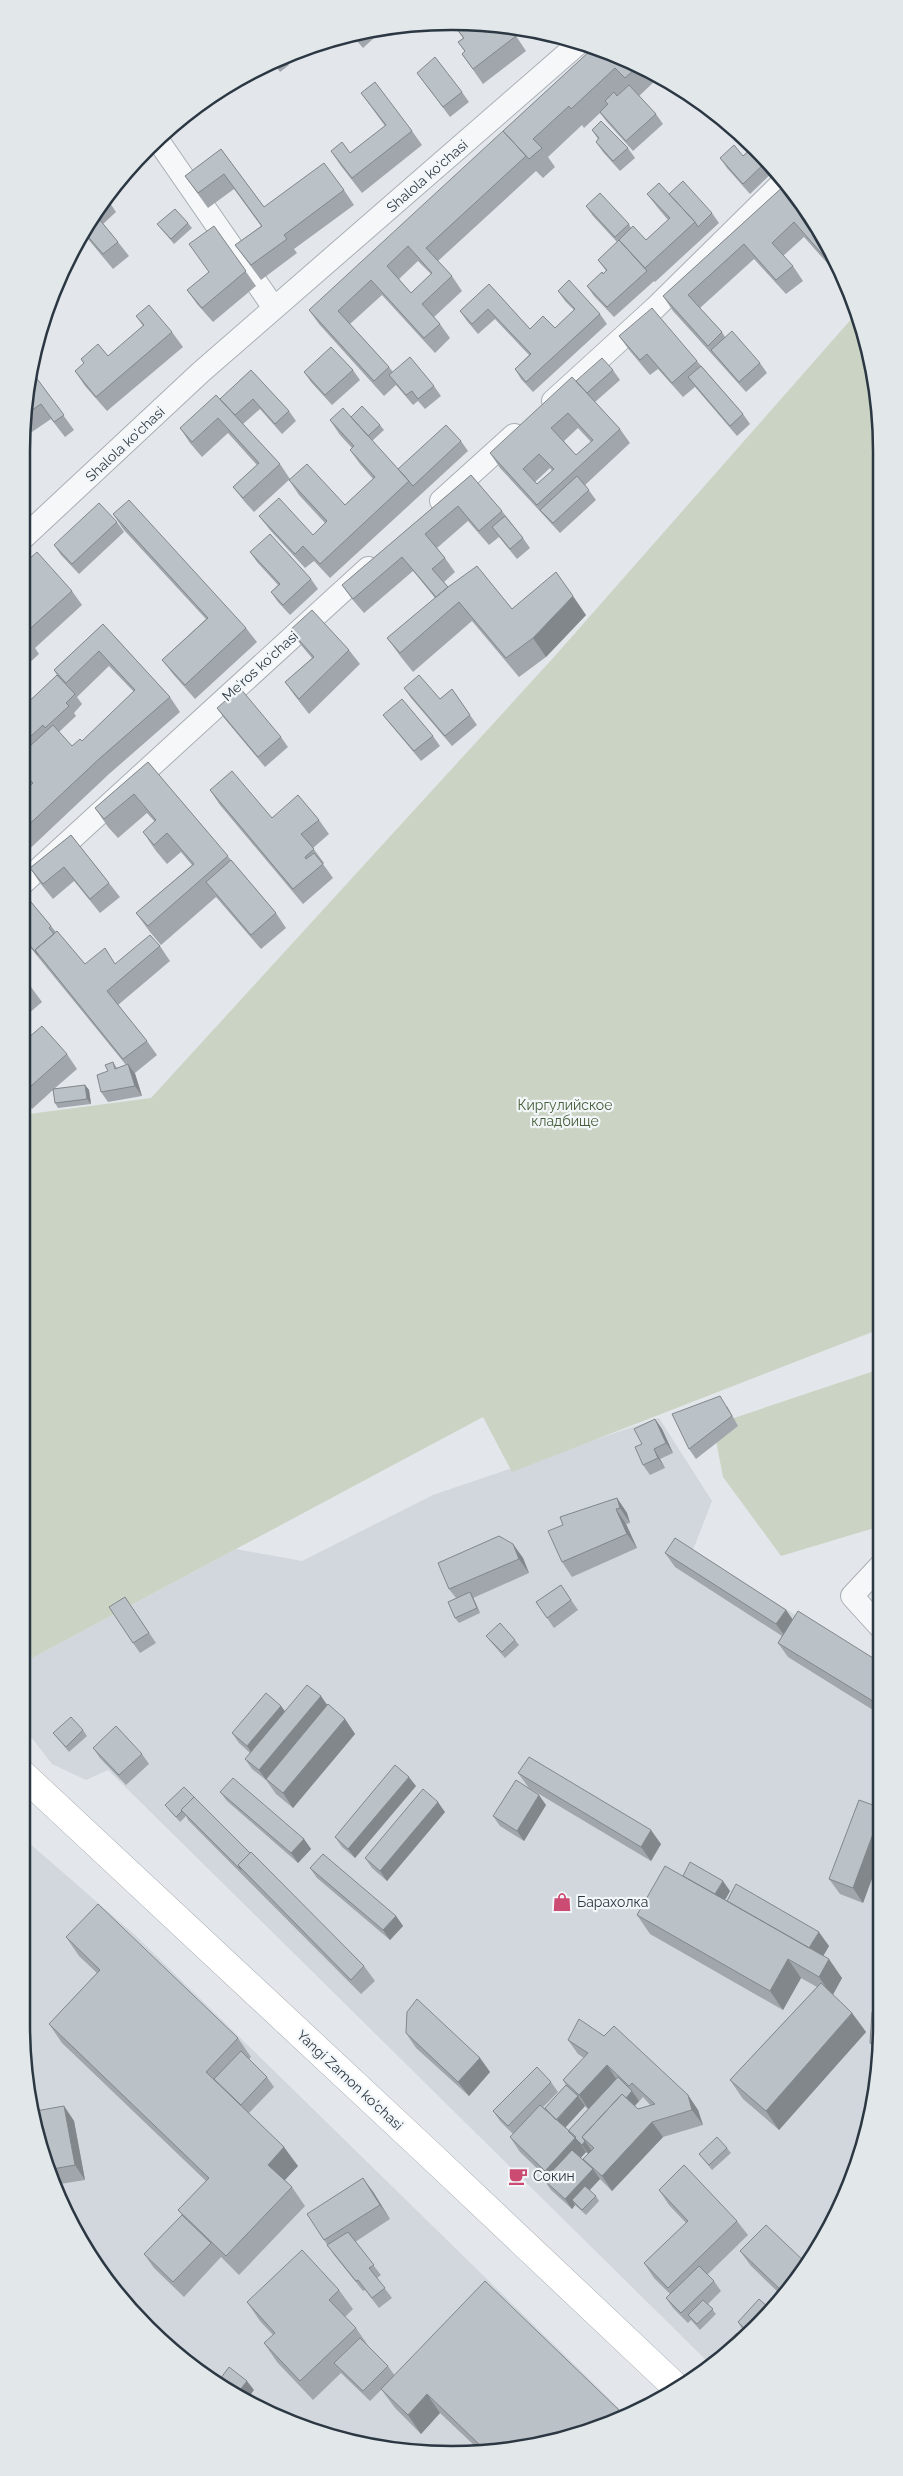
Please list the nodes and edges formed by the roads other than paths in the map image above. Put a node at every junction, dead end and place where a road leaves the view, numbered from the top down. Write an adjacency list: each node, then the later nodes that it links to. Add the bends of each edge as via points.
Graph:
1 (573, 48): 4 (street, Shalola ko'chasi)
2 (162, 146): 4 (street)
3 (779, 186): 5 (street, via 655,308)
4 (274, 308): 6 (street, Shalola ko'chasi)
5 (427, 514)
6 (30, 532)
7 (383, 554): 8 (street, Meʻros koʻchasi)
8 (30, 877)
9 (873, 1574): 10 (street, via 852,1596)
10 (873, 1619)
11 (30, 1781): 12 (street, Yangi Zamon ko'chasi)
12 (672, 2384)

